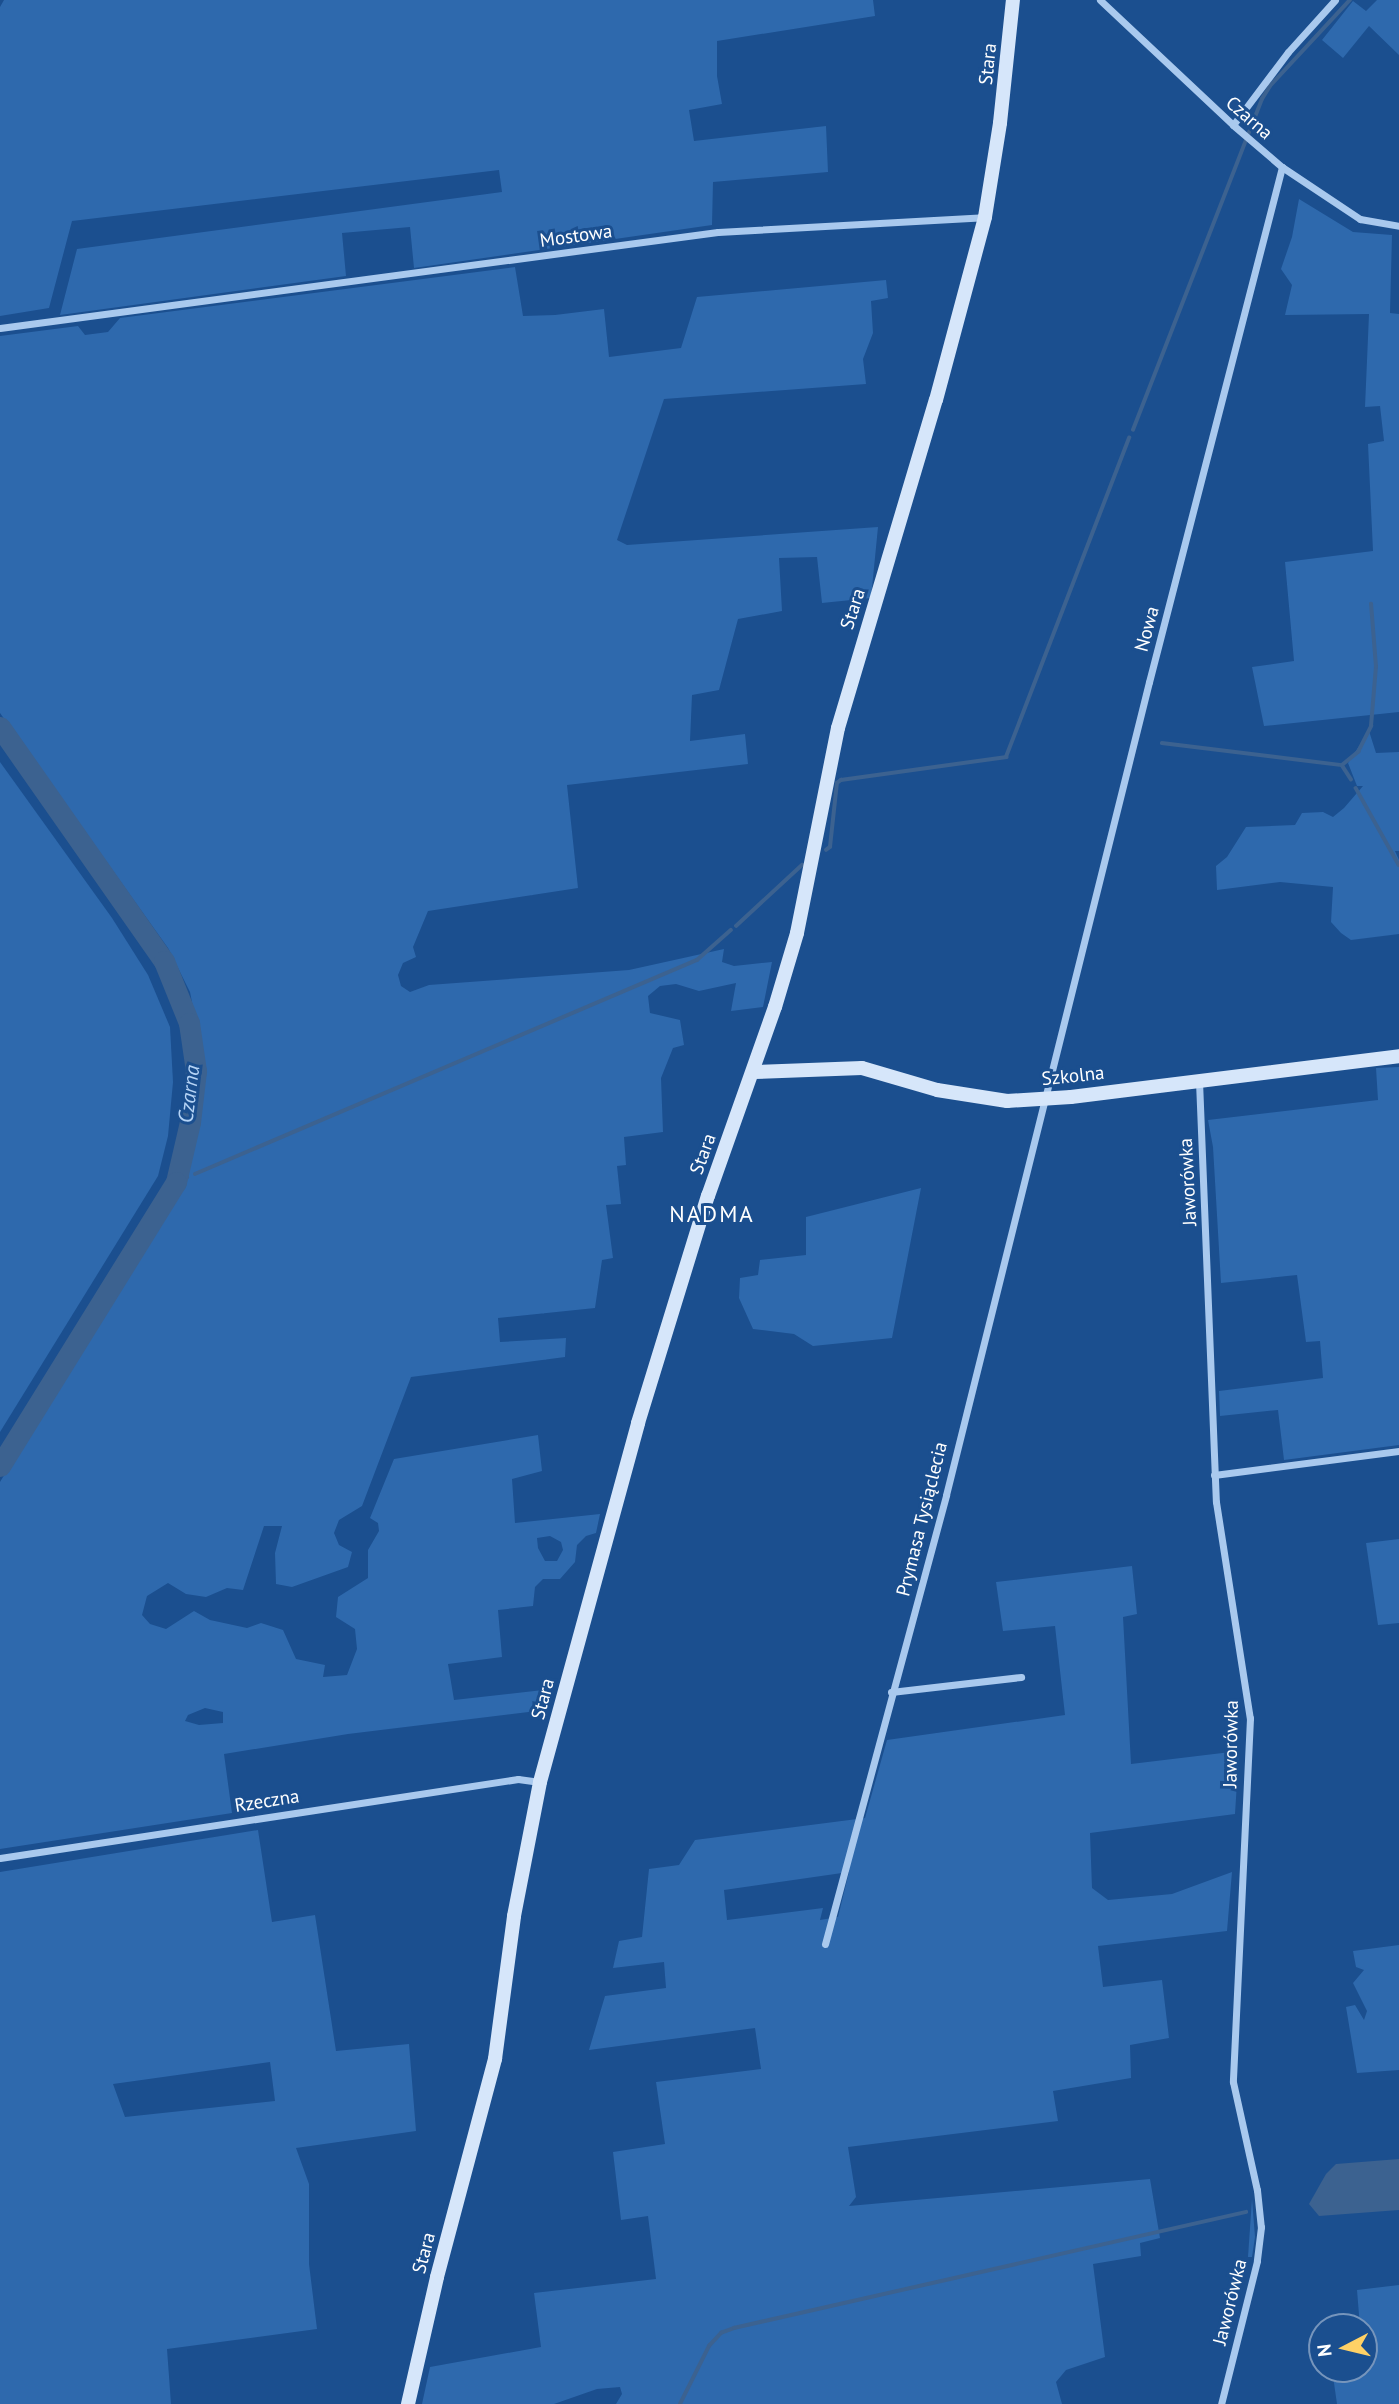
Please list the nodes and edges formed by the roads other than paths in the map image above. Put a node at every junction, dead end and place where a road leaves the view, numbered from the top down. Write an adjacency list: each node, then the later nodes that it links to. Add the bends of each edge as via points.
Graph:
1 (1013, 0): 6 (street, Stara)
2 (1100, 0): 4 (street, Czarna)
3 (1335, 0): 4 (street, via 1288,52)
4 (1233, 125): 5 (street, Czarna)
5 (1282, 167): 7 (street, Czarna, via 1360,219); 12 (street, Nowa)
6 (985, 218): 8 (street, Mostowa, via 718,232); 10 (street, Stara, via 936,400 855,664 797,933)
7 (1399, 226)
8 (0, 328)
9 (1399, 1056): 11 (street, Szkolna)
10 (754, 1072): 12 (street, Szkolna, via 862,1068 964,1096); 17 (street, Stara, via 708,1196 638,1423)
11 (1199, 1080): 12 (street, Szkolna); 14 (street, Jaworówka)
12 (1044, 1100): 16 (street, Prymasa Tysiąclecia, via 946,1495)
13 (1399, 1451): 14 (street)
14 (1214, 1475): 21 (street, Jaworówka, via 1222,1555 1245,1668 1250,1718 1232,2074 1261,2227)
15 (1021, 1677): 16 (street)
16 (891, 1692): 19 (street, Prymasa Tysiąclecia)
17 (540, 1782): 18 (street, Rzeczna, via 518,1779); 20 (street, Stara, via 514,1916 495,2059)
18 (0, 1858)
19 (825, 1944)
20 (408, 2404)
21 (1222, 2404)

